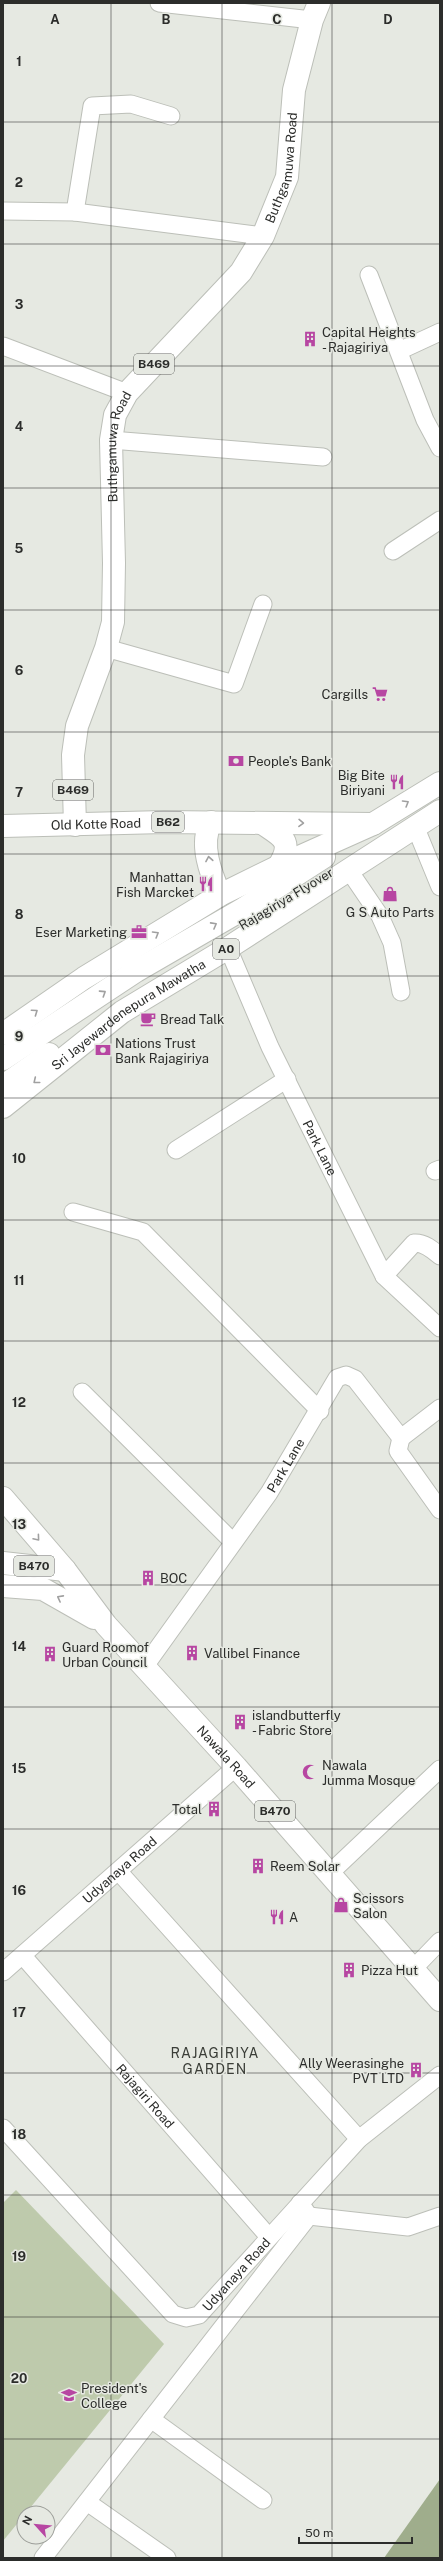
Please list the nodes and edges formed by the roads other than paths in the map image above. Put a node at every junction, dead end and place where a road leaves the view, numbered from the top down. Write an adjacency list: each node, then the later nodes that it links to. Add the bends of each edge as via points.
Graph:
1 (159, 3): 2 (street)
2 (316, 12): 6 (main road, Buthgamuwa Road / B469, via 294,90 287,177)
3 (171, 116): 5 (street, via 131,104 92,106)
4 (3, 211): 5 (street)
5 (76, 212): 6 (street)
6 (263, 236): 11 (main road, Buthgamuwa Road / B469, via 240,272)
7 (369, 275): 10 (street)
8 (440, 332): 10 (street)
9 (3, 346): 11 (street)
10 (399, 351): 13 (street, via 425,420)
11 (127, 393): 12 (main road, Buthgamuwa Road / B469, via 115,415)
12 (111, 440): 14 (street); 18 (main road, Buthgamuwa Road / B469, via 113,622)
13 (440, 448)
14 (323, 457)
15 (440, 520): 16 (street)
16 (393, 551)
17 (263, 604): 18 (street, via 234,684)
18 (106, 648): 24 (main road, Buthgamuwa Road / B469, via 77,726 72,755)
19 (440, 783): 23 (main road, one-way to 19)
20 (440, 811): 26 (main road, Sri Jayewardenepura Mawatha / A0)
21 (211, 822): 22 (main road, Old Kotte Road / B62); 24 (main road, Old Kotte Road / B62); 30 (main road, one-way to 21, via 210,869 207,848 207,830)
22 (262, 822): 23 (main road, Old Kotte Road / B62, one-way to 23); 27 (main road, via 286,843 286,854)
23 (373, 824): 27 (main road); 34 (main road, Rajagiriya Flyover, one-way to 23, via 136,971 256,900)
24 (75, 825): 25 (main road, Old Kotte Road / B62)
25 (3, 826)
26 (415, 826): 28 (main road, Sri Jayewardenepura Mawatha / A0); 29 (street); 36 (main road, Rajagiriya Flyover, via 272,905)
27 (279, 866): 30 (main road)
28 (348, 869): 31 (main road, Sri Jayewardenepura Mawatha / A0); 32 (street, via 380,916 392,943)
29 (440, 887)
30 (220, 895): 33 (main road, one-way to 30, via 84,978)
31 (228, 948): 35 (street, Park Lane, via 270,1047); 37 (main road, Sri Jayewardenepura Mawatha / A0, one-way to 37, via 122,1012)
32 (401, 992)
33 (3, 1034)
34 (3, 1059)
35 (287, 1079): 38 (street); 41 (street, Park Lane)
36 (3, 1086)
37 (3, 1107)
38 (176, 1150)
39 (73, 1212): 45 (street, via 143,1232)
40 (440, 1256): 41 (street, via 419,1242 414,1243)
41 (384, 1276): 42 (street, Park Lane)
42 (440, 1328)
43 (82, 1392): 49 (street)
44 (440, 1408): 46 (street)
45 (320, 1410): 46 (street, Park Lane, via 337,1378 346,1375 355,1379); 49 (street, Park Lane, via 269,1493)
46 (401, 1438): 48 (street, via 398,1451)
47 (3, 1498): 51 (main road, Nawala Road / B470, one-way to 51)
48 (440, 1510)
49 (233, 1542): 54 (street, Park Lane)
50 (3, 1562): 51 (main road, B470)
51 (65, 1570): 53 (main road, Nawala Road / B470)
52 (3, 1586): 53 (main road, Nawala Road / B470, one-way to 52, via 43,1589)
53 (106, 1625): 54 (main road, Nawala Road / B470)
54 (145, 1666): 55 (main road, Nawala Road / B470)
55 (236, 1768): 57 (street, Udyanaya Road); 58 (main road, Nawala Road / B470)
56 (440, 1769): 58 (street)
57 (119, 1872): 60 (street, Udyanaya Road); 66 (street)
58 (330, 1873): 61 (main road, Nawala Road / B470)
59 (440, 1941): 61 (street)
60 (23, 1956): 62 (street, Udyanaya Road); 69 (street, Rajagiri Road)
61 (413, 1969): 63 (main road, Nawala Road / B470)
62 (3, 1972)
63 (440, 2000)
64 (440, 2075): 66 (street, Udyanaya Road)
65 (3, 2128): 69 (street, Udyanaya Road, via 173,2314 186,2318 199,2315)
66 (359, 2138): 67 (street, Udyanaya Road)
67 (304, 2209): 68 (street, via 408,2227); 69 (street, Udyanaya Road); 70 (street)
68 (440, 2216)
69 (269, 2236)
70 (151, 2419): 71 (street); 72 (street)
71 (263, 2500)
72 (87, 2502): 73 (street); 74 (street)
73 (43, 2558)
74 (167, 2558)

